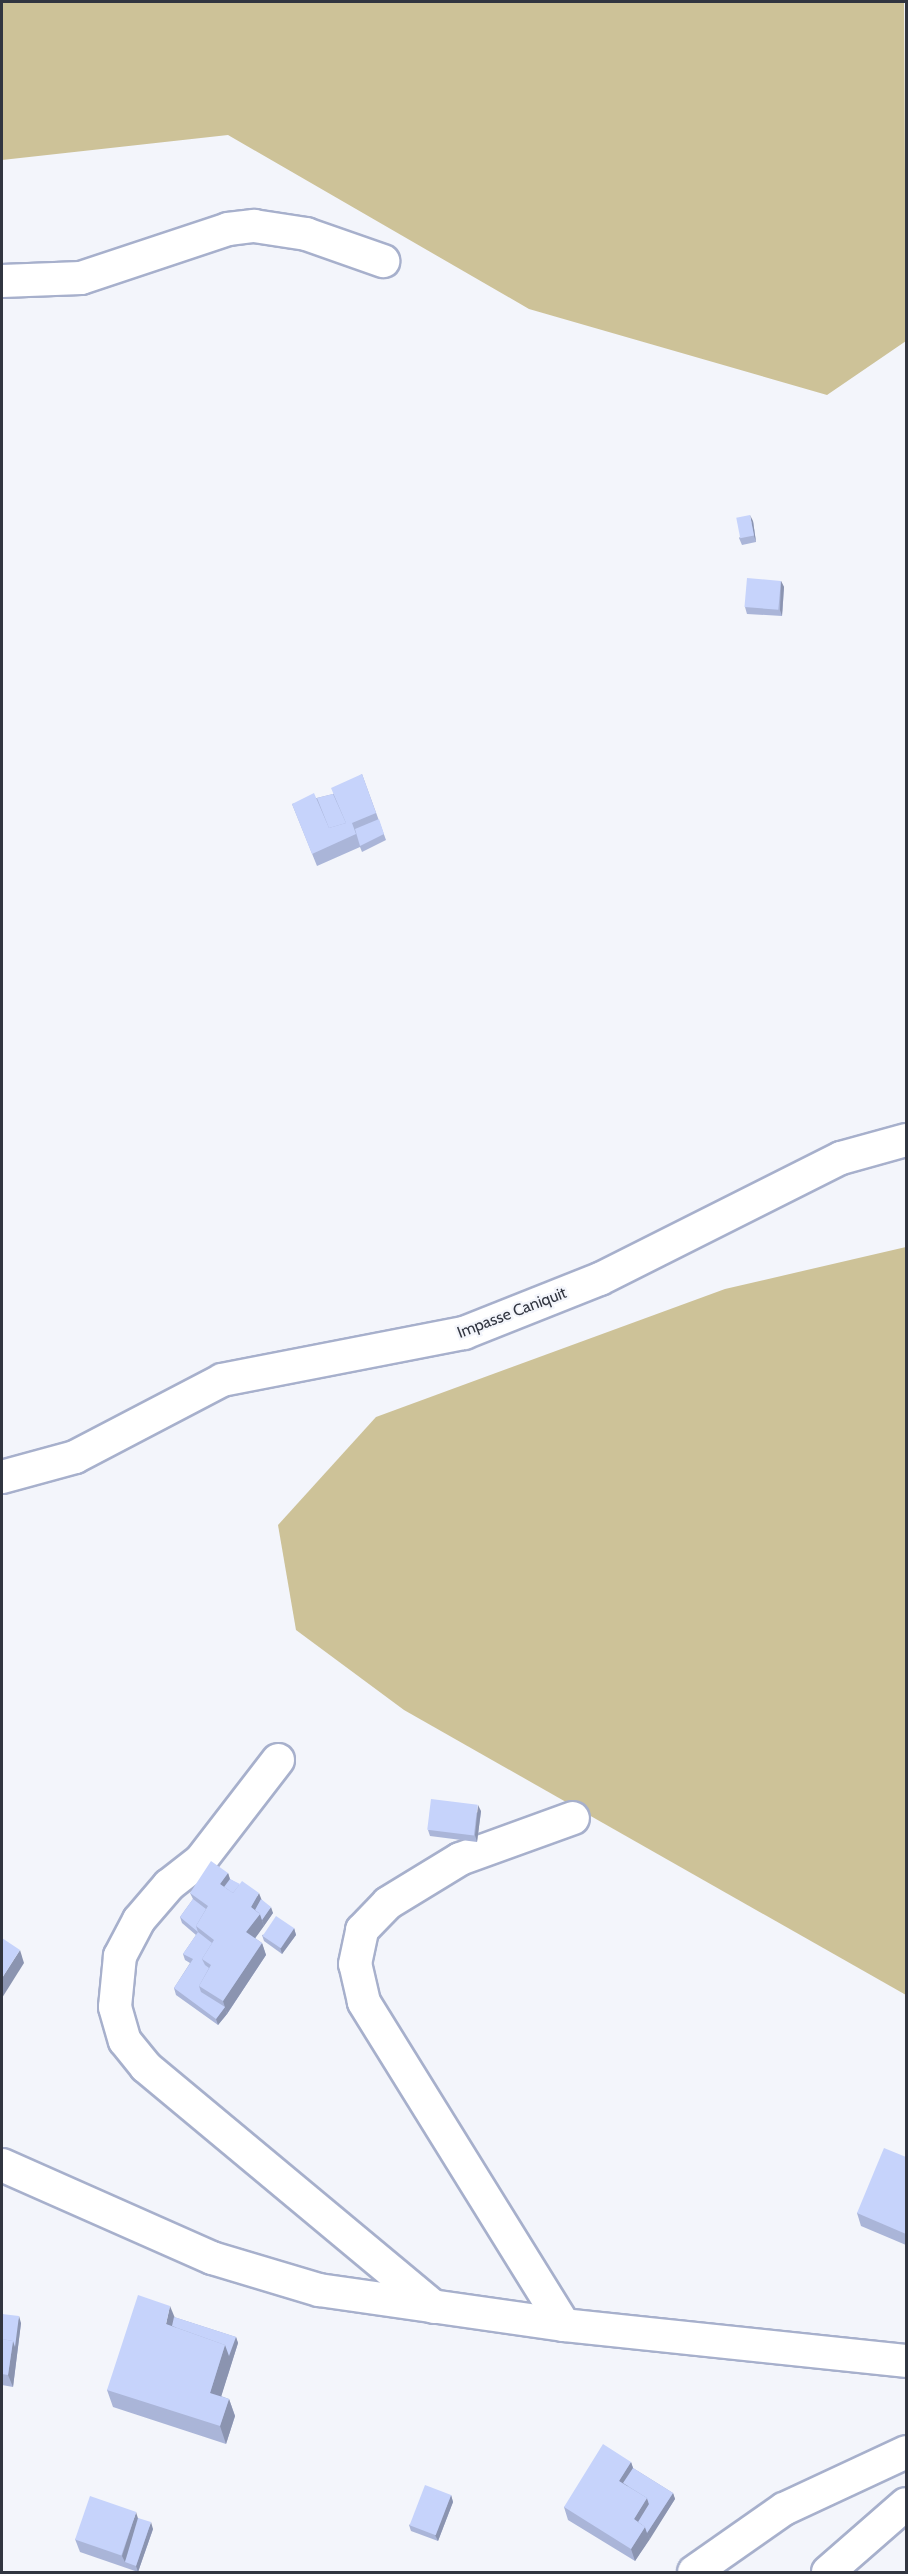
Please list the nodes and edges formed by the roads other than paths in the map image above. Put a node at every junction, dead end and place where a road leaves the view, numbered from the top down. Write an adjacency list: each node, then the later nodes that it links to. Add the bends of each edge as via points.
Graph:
1 (382, 261): 2 (street, via 306,234 254,226 228,229 81,278)
2 (2, 280)
3 (906, 1140): 4 (street, Impasse Caniquit, via 841,1158 600,1279 464,1333 222,1380 75,1456)
4 (2, 1477)
5 (278, 1760): 8 (street, via 201,1860 169,1885 139,1920 120,1956 115,2007 125,2041 146,2067)
6 (573, 1818): 9 (street, via 459,1859 388,1903 362,1929 355,1964 364,2002)
7 (2, 2165): 8 (street, via 212,2258 319,2290)
8 (434, 2307): 9 (street)
9 (564, 2325): 10 (street)
10 (906, 2361)
11 (906, 2452): 13 (street, via 784,2509)
12 (906, 2504): 14 (street)
13 (694, 2572)
14 (828, 2572)

